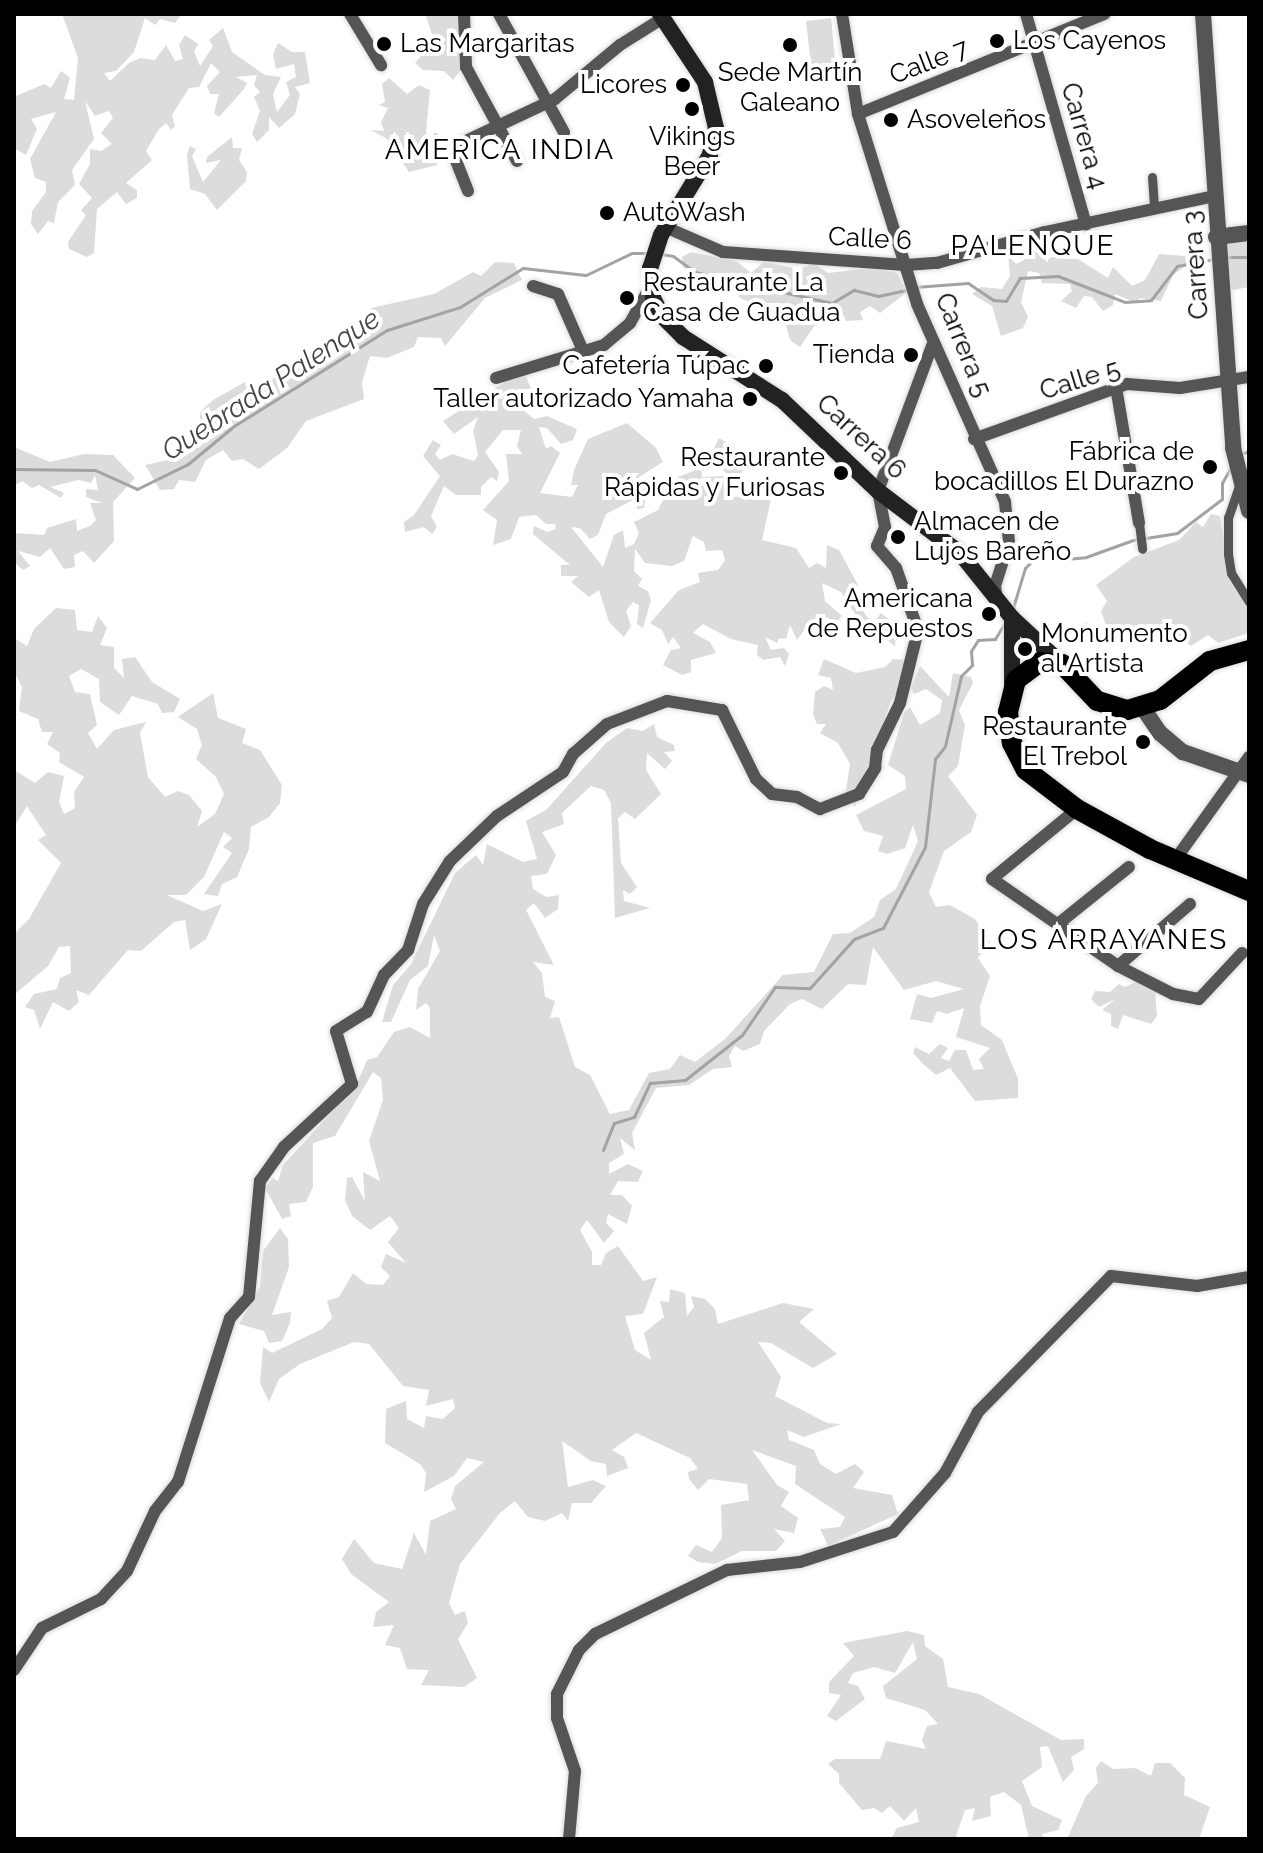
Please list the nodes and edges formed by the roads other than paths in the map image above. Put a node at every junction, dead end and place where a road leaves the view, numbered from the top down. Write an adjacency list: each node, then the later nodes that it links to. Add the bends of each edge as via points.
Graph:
1 (350, 14): 10 (street)
2 (464, 14): 13 (street, via 466,67)
3 (499, 14): 11 (street)
4 (842, 14): 12 (street, Carrera 5)
5 (1026, 14): 9 (street, Carrera 4)
6 (1104, 14): 9 (street, Calle 7)
7 (1203, 14): 18 (street, Carrera 3)
8 (661, 16): 11 (street); 21 (main road, Carrera 6, via 705,82 716,128 710,155)
9 (1034, 42): 12 (street, Calle 7); 20 (street, Carrera 4)
10 (381, 65)
11 (546, 103): 13 (street); 14 (street)
12 (858, 114): 24 (street, Carrera 5)
13 (497, 126): 15 (street); 17 (street, via 451,148)
14 (564, 132)
15 (517, 161)
16 (1152, 177): 19 (street)
17 (468, 191)
18 (1215, 196): 19 (street, Calle 6); 23 (street, Carrera 3)
19 (1154, 209): 20 (street, Calle 6)
20 (1086, 225): 24 (street, Calle 6, via 937,263)
21 (662, 233): 24 (street, Calle 6, via 723,252); 26 (main road, Carrera 6, via 650,268)
22 (1249, 233): 23 (street)
23 (1216, 237): 31 (street, Carrera 3)
24 (906, 265): 27 (street, Carrera 5)
25 (533, 286): 28 (street, via 558,294)
26 (650, 287): 28 (street, via 622,331); 35 (main road, Carrera 6, via 675,331 782,400)
27 (932, 346): 33 (street, Carrera 5); 35 (street)
28 (584, 353): 30 (street)
29 (1249, 377): 31 (street, Calle 5)
30 (496, 378)
31 (1230, 383): 32 (street, Calle 5); 34 (street, Carrera 3)
32 (1116, 387): 33 (street, Calle 5); 37 (street)
33 (974, 439): 39 (street, Carrera 5, via 1005,502 1009,542 995,586)
34 (1239, 486): 36 (street, Carrera 3); 40 (street, via 1228,518 1228,554 1231,573)
35 (878, 491): 39 (main road, Carrera 6, via 960,553); 56 (street, via 885,527 877,546 896,568 918,630 900,703 859,794 820,809 797,797 772,794 756,779 722,710 667,701 607,724 573,754 563,772 497,816 450,861 423,904 408,950 384,975 367,1012 336,1031 352,1084 284,1147 260,1181 249,1297 230,1318 178,1482 155,1511 127,1571 101,1599 42,1628)
36 (1249, 511)
37 (1139, 523): 38 (street)
38 (1142, 549)
39 (997, 599): 41 (main road, Carrera 6)
40 (1249, 602)
41 (1012, 618): 43 (main road); 44 (main road)
42 (1249, 650): 45 (main road, via 1210,661)
43 (1062, 664): 44 (main road, via 1046,661 1029,667); 45 (main road, via 1104,705)
44 (1012, 692): 47 (main road, via 1010,732 1020,761)
45 (1143, 708): 46 (street, via 1175,746)
46 (1246, 768): 48 (street)
47 (1077, 809): 48 (main road); 52 (street, via 992,879)
48 (1175, 860): 50 (main road)
49 (1129, 867): 52 (street)
50 (1249, 891)
51 (1190, 904): 54 (street)
52 (1058, 924): 54 (street)
53 (1242, 953): 54 (street, via 1199,999 1173,994)
54 (1118, 966)
55 (1249, 1277): 57 (street, via 1197,1286 1111,1276 978,1412 945,1473 893,1532 800,1562 727,1570 595,1634 579,1650 557,1694 557,1718 575,1771)
56 (14, 1670)
57 (569, 1839)

